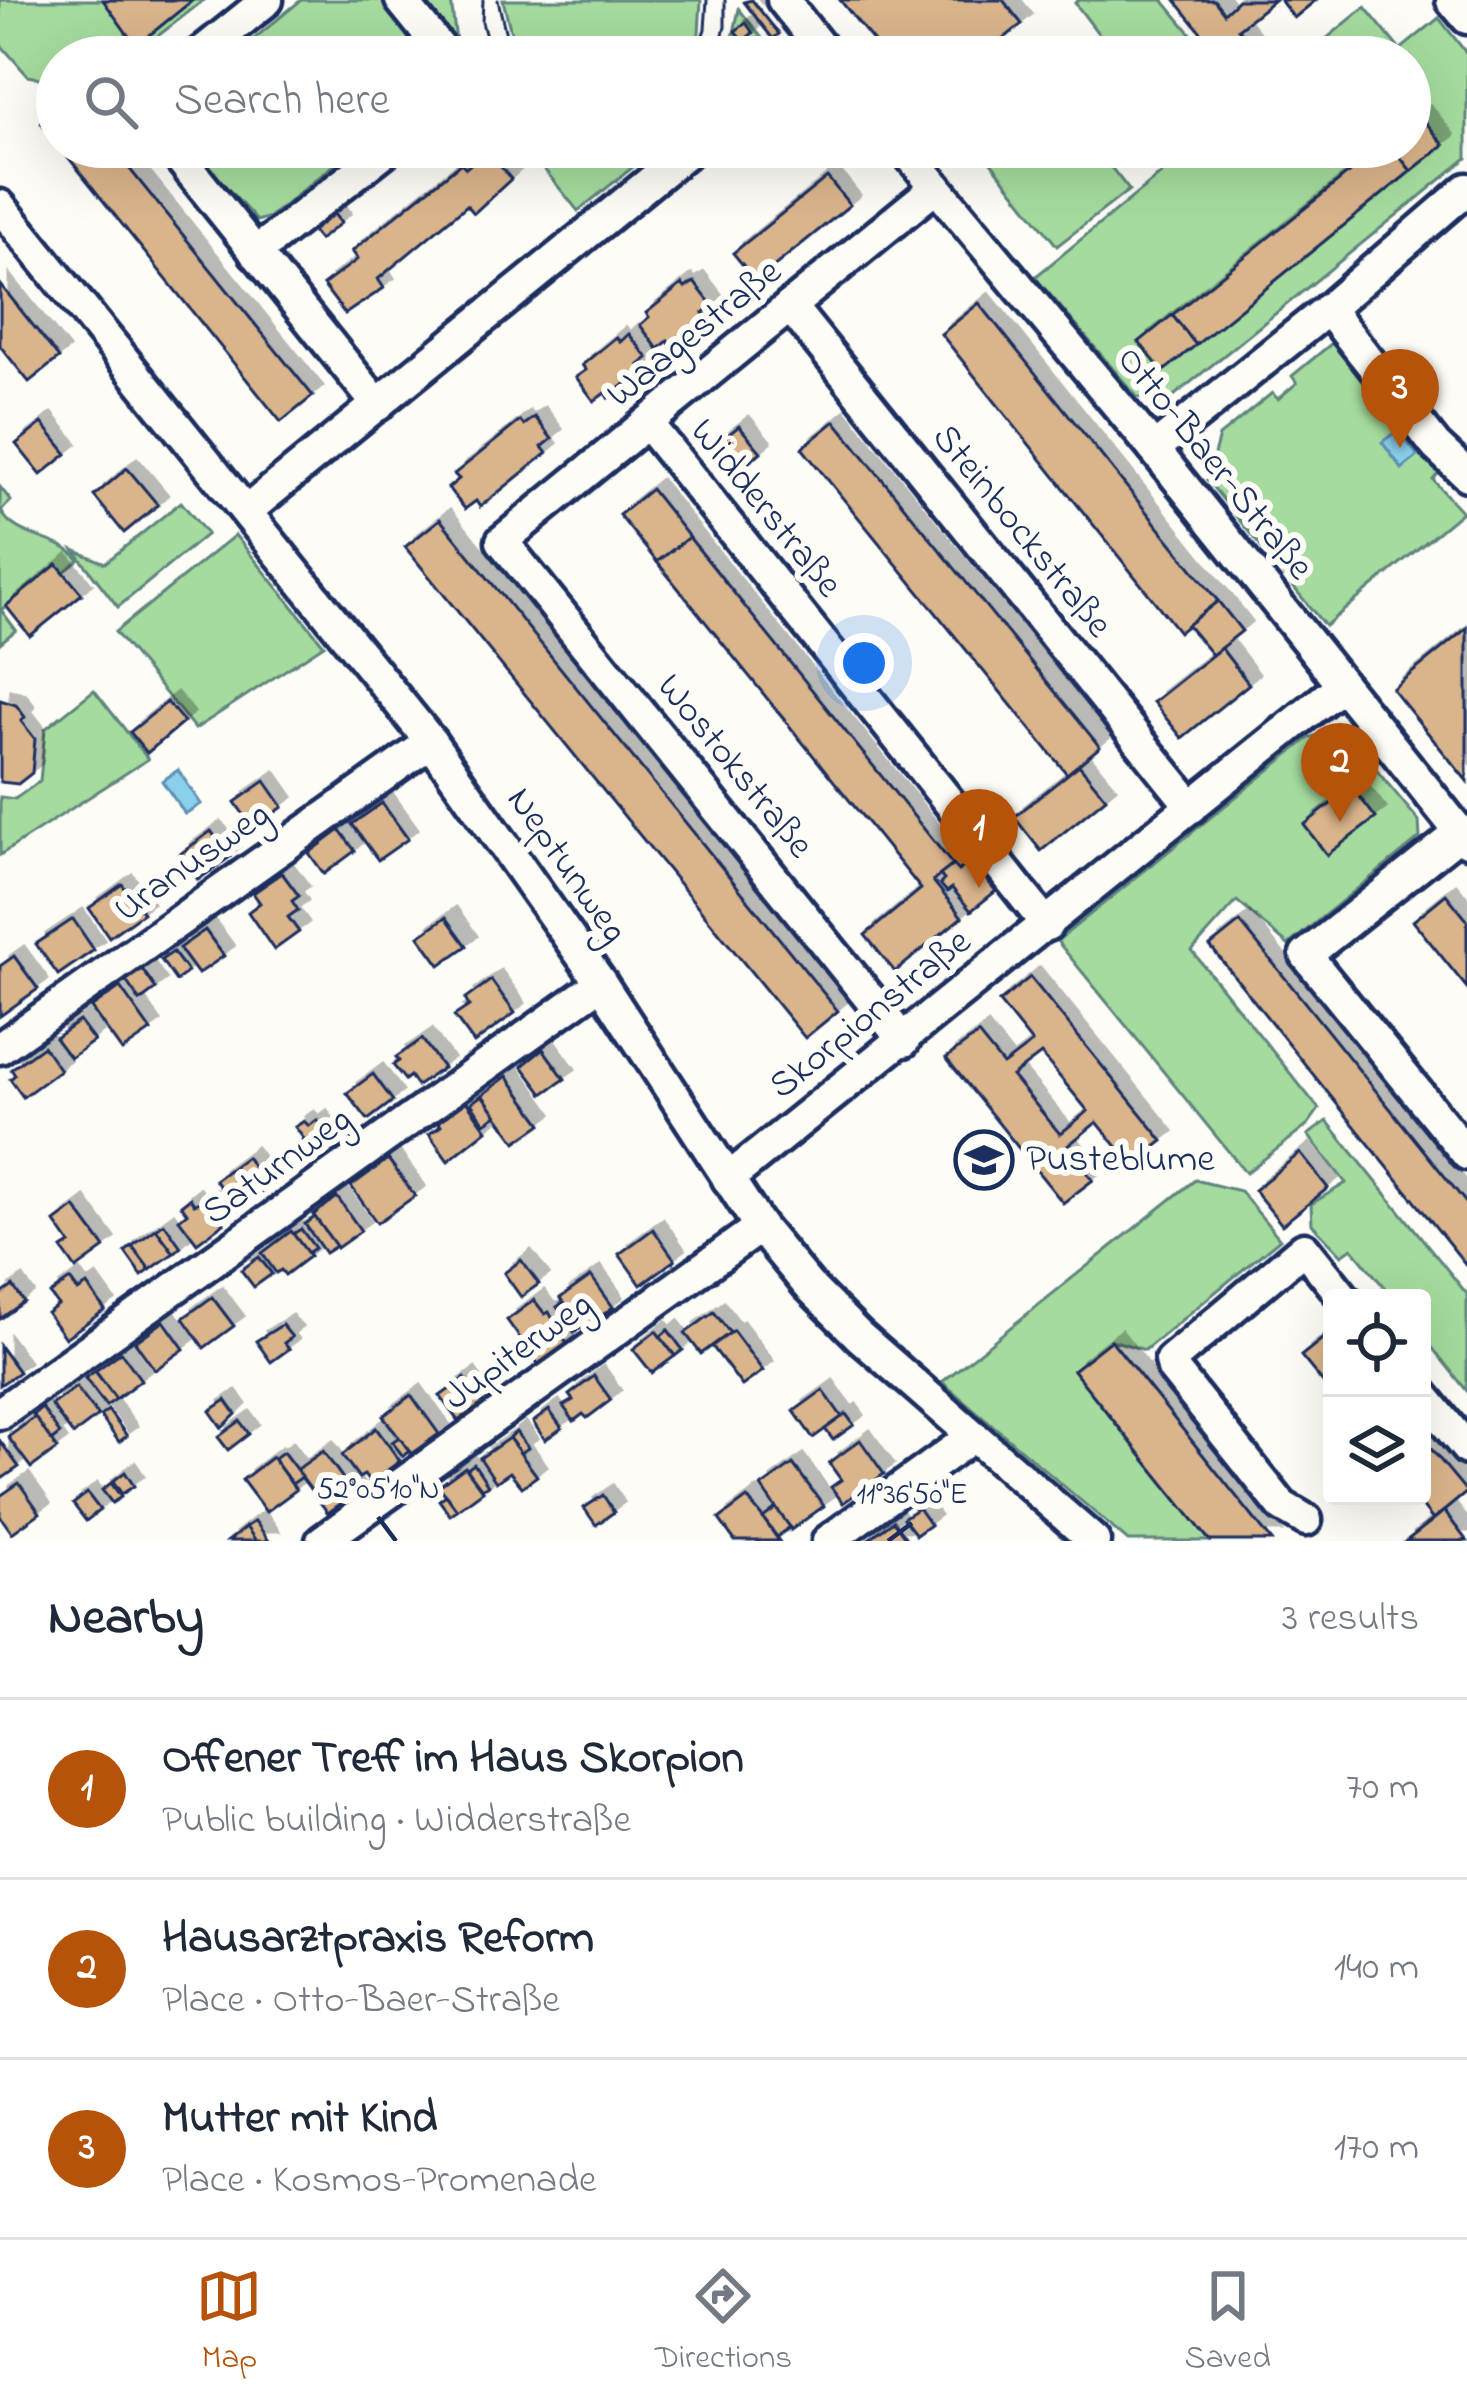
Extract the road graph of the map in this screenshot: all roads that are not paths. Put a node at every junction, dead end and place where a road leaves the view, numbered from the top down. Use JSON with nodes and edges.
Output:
{"nodes":[{"id":1,"x":267,"y":0,"type":"edge"},
{"id":2,"x":401,"y":0,"type":"edge"},
{"id":3,"x":783,"y":0,"type":"edge"},
{"id":4,"x":1452,"y":0,"type":"edge"},
{"id":5,"x":1467,"y":18,"type":"edge"},
{"id":6,"x":222,"y":36,"type":"edge"},
{"id":7,"x":430,"y":36,"type":"edge"},
{"id":8,"x":805,"y":36,"type":"edge"},
{"id":9,"x":188,"y":168,"type":"edge"},
{"id":10,"x":363,"y":168,"type":"edge"},
{"id":11,"x":667,"y":168,"type":"edge"},
{"id":12,"x":920,"y":168,"type":"edge"},
{"id":13,"x":936,"y":187,"type":"junction"},
{"id":14,"x":1467,"y":189,"type":"edge"},
{"id":15,"x":0,"y":206,"type":"edge"},
{"id":16,"x":255,"y":253,"type":"junction"},
{"id":17,"x":790,"y":306,"type":"junction"},
{"id":18,"x":1328,"y":309,"type":"junction"},
{"id":19,"x":378,"y":405,"type":"junction"},
{"id":20,"x":647,"y":423,"type":"junction"},
{"id":21,"x":1154,"y":449,"type":"junction"},
{"id":22,"x":1467,"y":475,"type":"edge"},
{"id":23,"x":248,"y":510,"type":"junction"},
{"id":24,"x":502,"y":541,"type":"joint"},
{"id":25,"x":1342,"y":685,"type":"junction"},
{"id":26,"x":430,"y":742,"type":"junction"},
{"id":27,"x":1192,"y":807,"type":"junction"},
{"id":28,"x":1464,"y":837,"type":"edge"},
{"id":29,"x":1047,"y":925,"type":"junction"},
{"id":30,"x":601,"y":983,"type":"junction"},
{"id":31,"x":904,"y":1040,"type":"junction"},
{"id":32,"x":0,"y":1048,"type":"edge"},
{"id":33,"x":1467,"y":1154,"type":"edge"},
{"id":34,"x":728,"y":1179,"type":"junction"},
{"id":35,"x":760,"y":1227,"type":"junction"},
{"id":36,"x":1337,"y":1289,"type":"edge"},
{"id":37,"x":1424,"y":1397,"type":"edge"},
{"id":38,"x":0,"y":1413,"type":"edge"},
{"id":39,"x":972,"y":1437,"type":"junction"},
{"id":40,"x":1467,"y":1449,"type":"edge"},
{"id":41,"x":1306,"y":1520,"type":"dead end"},
{"id":42,"x":322,"y":1541,"type":"edge"},
{"id":43,"x":828,"y":1541,"type":"edge"},
{"id":44,"x":1094,"y":1541,"type":"edge"}],
"edges":[{"from":1,"to":6,"type":"street"},
{"from":2,"to":7,"type":"street"},
{"from":3,"to":8,"type":"street"},
{"from":4,"to":5,"type":"street"},
{"from":9,"to":16,"type":"street"},
{"from":10,"to":16,"type":"street"},
{"from":11,"to":19,"type":"street"},
{"from":12,"to":13,"type":"street","name":"Otto-Baer-Straße"},
{"from":13,"to":17,"type":"street","name":"Waagestraße"},
{"from":13,"to":21,"type":"street","name":"Otto-Baer-Straße"},
{"from":14,"to":18,"type":"street"},
{"from":15,"to":23,"type":"street","name":"Neptunweg"},
{"from":16,"to":19,"type":"street"},
{"from":17,"to":20,"type":"street","name":"Waagestraße"},
{"from":17,"to":27,"type":"street","name":"Steinbockstraße"},
{"from":18,"to":21,"type":"street"},
{"from":18,"to":22,"type":"street"},
{"from":19,"to":23,"type":"street"},
{"from":20,"to":24,"type":"street","name":"Waagestraße"},
{"from":20,"to":29,"type":"street","name":"Widderstraße"},
{"from":21,"to":25,"type":"street","name":"Otto-Baer-Straße"},
{"from":23,"to":26,"type":"street","name":"Neptunweg"},
{"from":24,"to":31,"type":"street","name":"Wostokstraße"},
{"from":25,"to":27,"type":"street","name":"Skorpionstraße"},
{"from":25,"to":28,"type":"street","name":"Otto-Baer-Straße"},
{"from":26,"to":30,"type":"street","name":"Neptunweg"},
{"from":26,"to":32,"type":"street","name":"Uranusweg"},
{"from":27,"to":29,"type":"street","name":"Skorpionstraße"},
{"from":28,"to":33,"type":"street","name":"Otto-Baer-Straße"},
{"from":29,"to":31,"type":"street","name":"Skorpionstraße"},
{"from":30,"to":34,"type":"street","name":"Neptunweg"},
{"from":30,"to":38,"type":"street","name":"Saturnweg"},
{"from":31,"to":34,"type":"street","name":"Skorpionstraße"},
{"from":34,"to":35,"type":"street","name":"Neptunweg"},
{"from":35,"to":39,"type":"street","name":"Neptunweg"},
{"from":35,"to":42,"type":"street","name":"Jupiterweg"},
{"from":36,"to":41,"type":"street"},
{"from":37,"to":40,"type":"street"},
{"from":39,"to":43,"type":"street"},
{"from":39,"to":44,"type":"street","name":"Neptunweg"}]}
